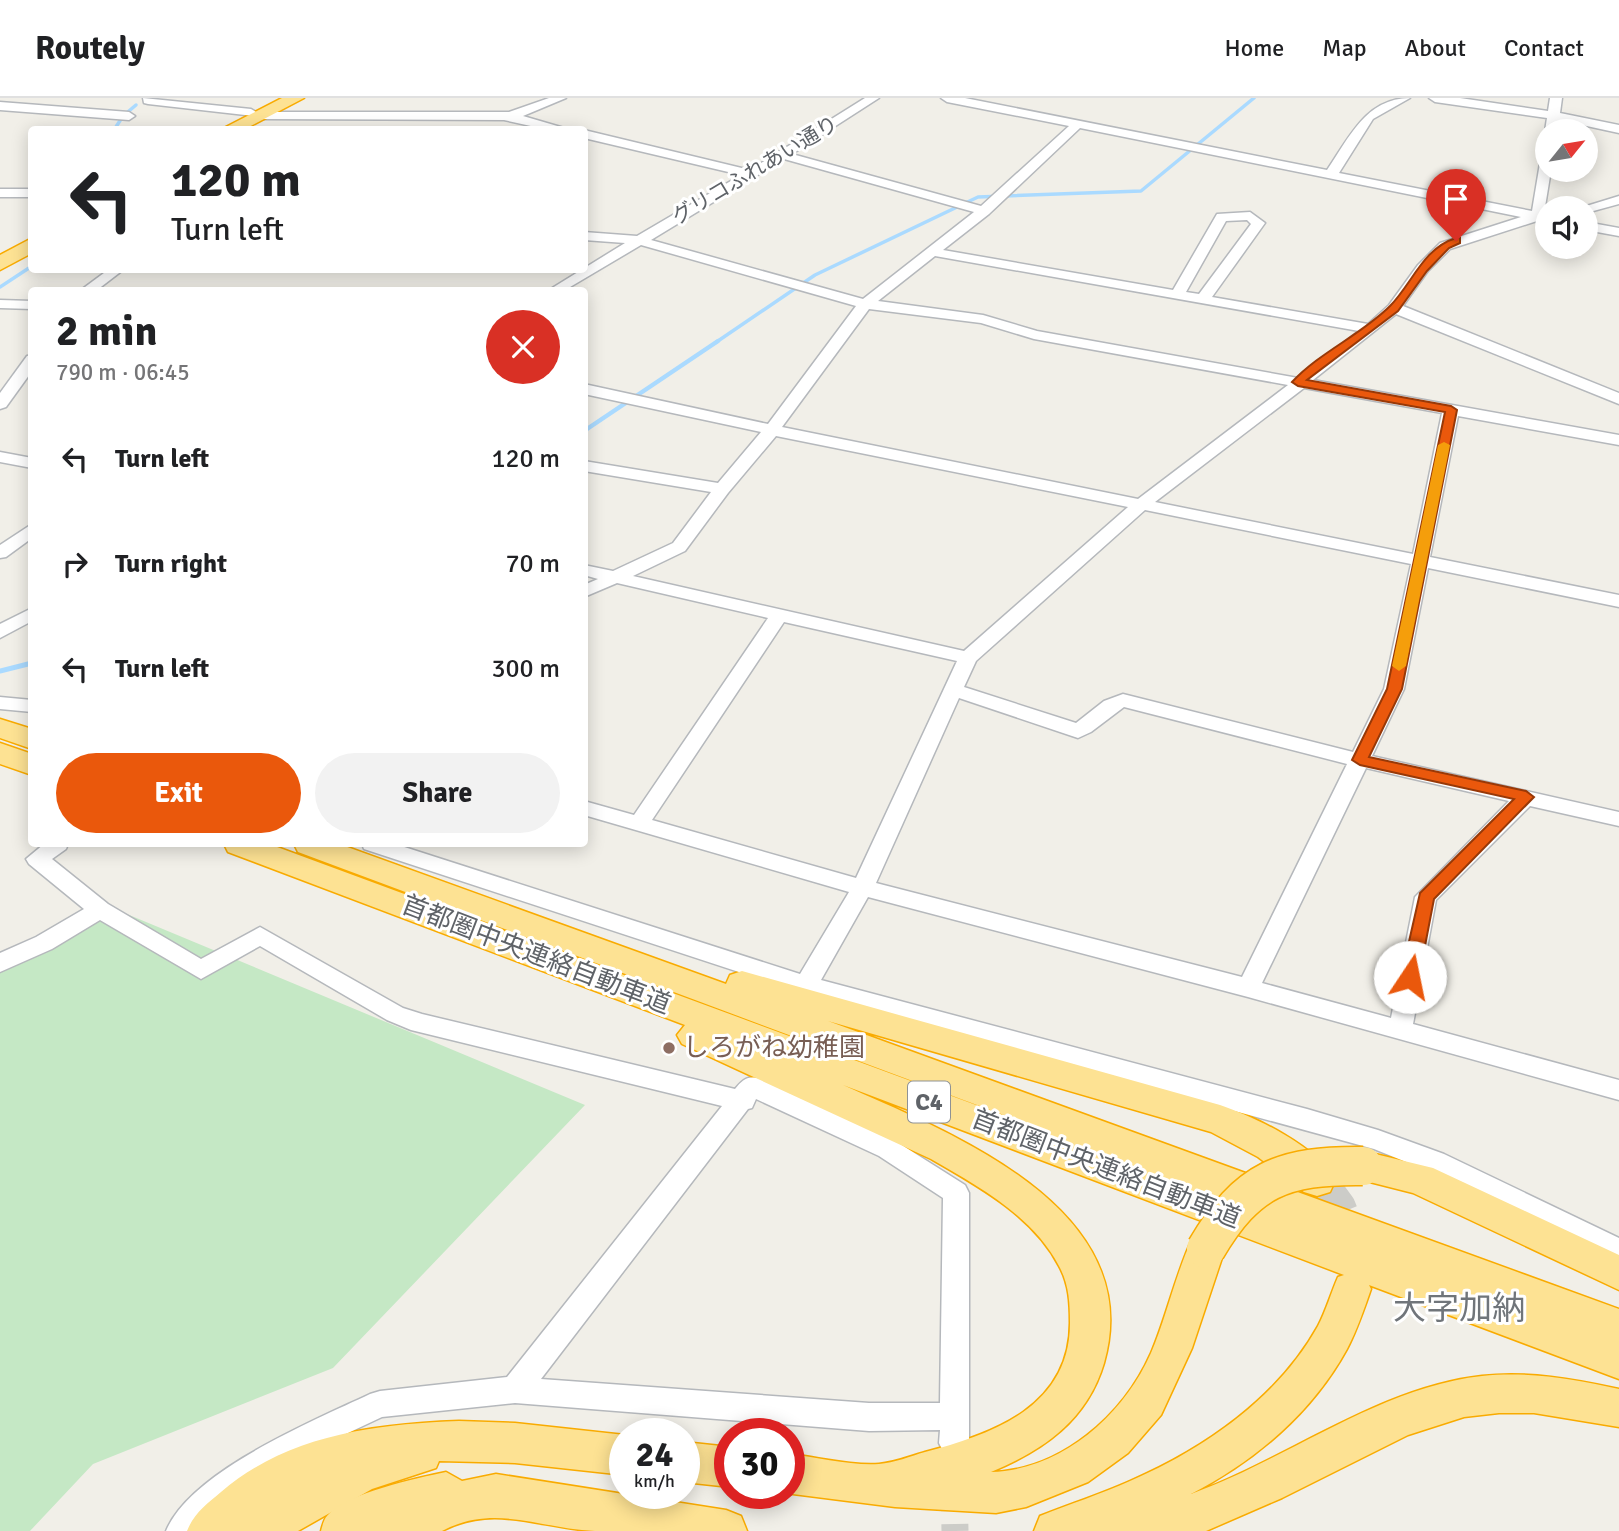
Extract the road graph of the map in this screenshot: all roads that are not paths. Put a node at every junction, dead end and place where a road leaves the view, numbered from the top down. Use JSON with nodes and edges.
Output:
{"nodes":[{"id":1,"x":283,"y":98,"type":"edge"},
{"id":2,"x":296,"y":98,"type":"edge"},
{"id":3,"x":560,"y":98,"type":"edge"},
{"id":4,"x":873,"y":98,"type":"edge"},
{"id":5,"x":947,"y":98,"type":"edge"},
{"id":6,"x":1404,"y":98,"type":"edge"},
{"id":7,"x":1435,"y":98,"type":"edge"},
{"id":8,"x":1556,"y":98,"type":"edge"},
{"id":9,"x":149,"y":99,"type":"edge"},
{"id":10,"x":0,"y":106,"type":"edge"},
{"id":11,"x":251,"y":108,"type":"edge"},
{"id":12,"x":1554,"y":114,"type":"junction"},
{"id":13,"x":96,"y":115,"type":"junction"},
{"id":14,"x":129,"y":116,"type":"junction"},
{"id":15,"x":510,"y":116,"type":"junction"},
{"id":16,"x":1553,"y":119,"type":"edge"},
{"id":17,"x":1077,"y":125,"type":"junction"},
{"id":18,"x":86,"y":126,"type":"edge"},
{"id":19,"x":123,"y":126,"type":"edge"},
{"id":20,"x":223,"y":126,"type":"edge"},
{"id":21,"x":233,"y":126,"type":"edge"},
{"id":22,"x":486,"y":126,"type":"edge"},
{"id":23,"x":549,"y":126,"type":"edge"},
{"id":24,"x":1619,"y":129,"type":"edge"},
{"id":25,"x":588,"y":135,"type":"edge"},
{"id":26,"x":782,"y":155,"type":"junction"},
{"id":27,"x":751,"y":174,"type":"junction"},
{"id":28,"x":1330,"y":176,"type":"junction"},
{"id":29,"x":0,"y":193,"type":"edge"},
{"id":30,"x":28,"y":193,"type":"edge"},
{"id":31,"x":1619,"y":200,"type":"edge"},
{"id":32,"x":1598,"y":206,"type":"edge"},
{"id":33,"x":984,"y":211,"type":"junction"},
{"id":34,"x":1535,"y":216,"type":"edge"},
{"id":35,"x":1535,"y":219,"type":"edge"},
{"id":36,"x":1598,"y":228,"type":"edge"},
{"id":37,"x":1619,"y":232,"type":"edge"},
{"id":38,"x":588,"y":236,"type":"edge"},
{"id":39,"x":28,"y":238,"type":"edge"},
{"id":40,"x":637,"y":240,"type":"junction"},
{"id":41,"x":28,"y":246,"type":"edge"},
{"id":42,"x":933,"y":252,"type":"junction"},
{"id":43,"x":0,"y":256,"type":"edge"},
{"id":44,"x":0,"y":264,"type":"edge"},
{"id":45,"x":588,"y":270,"type":"edge"},
{"id":46,"x":112,"y":273,"type":"edge"},
{"id":47,"x":583,"y":273,"type":"edge"},
{"id":48,"x":92,"y":287,"type":"edge"},
{"id":49,"x":560,"y":287,"type":"edge"},
{"id":50,"x":1177,"y":295,"type":"junction"},
{"id":51,"x":1203,"y":299,"type":"junction"},
{"id":52,"x":0,"y":304,"type":"edge"},
{"id":53,"x":864,"y":304,"type":"junction"},
{"id":54,"x":28,"y":305,"type":"edge"},
{"id":55,"x":1394,"y":308,"type":"junction"},
{"id":56,"x":1371,"y":329,"type":"junction"},
{"id":57,"x":28,"y":365,"type":"edge"},
{"id":58,"x":1298,"y":382,"type":"junction"},
{"id":59,"x":588,"y":390,"type":"edge"},
{"id":60,"x":1617,"y":396,"type":"edge"},
{"id":61,"x":0,"y":404,"type":"edge"},
{"id":62,"x":1451,"y":410,"type":"junction"},
{"id":63,"x":772,"y":430,"type":"junction"},
{"id":64,"x":1619,"y":440,"type":"edge"},
{"id":65,"x":0,"y":457,"type":"edge"},
{"id":66,"x":28,"y":462,"type":"edge"},
{"id":67,"x":588,"y":467,"type":"edge"},
{"id":68,"x":722,"y":489,"type":"junction"},
{"id":69,"x":1142,"y":505,"type":"junction"},
{"id":70,"x":28,"y":531,"type":"edge"},
{"id":71,"x":0,"y":553,"type":"edge"},
{"id":72,"x":1420,"y":561,"type":"junction"},
{"id":73,"x":588,"y":571,"type":"edge"},
{"id":74,"x":617,"y":577,"type":"junction"},
{"id":75,"x":588,"y":590,"type":"edge"},
{"id":76,"x":1619,"y":601,"type":"edge"},
{"id":77,"x":780,"y":614,"type":"junction"},
{"id":78,"x":28,"y":615,"type":"edge"},
{"id":79,"x":0,"y":632,"type":"edge"},
{"id":80,"x":968,"y":658,"type":"junction"},
{"id":81,"x":954,"y":690,"type":"junction"},
{"id":82,"x":0,"y":703,"type":"edge"},
{"id":83,"x":28,"y":706,"type":"edge"},
{"id":84,"x":0,"y":728,"type":"edge"},
{"id":85,"x":28,"y":738,"type":"edge"},
{"id":86,"x":0,"y":753,"type":"edge"},
{"id":87,"x":1360,"y":760,"type":"junction"},
{"id":88,"x":28,"y":764,"type":"edge"},
{"id":89,"x":1526,"y":797,"type":"junction"},
{"id":90,"x":588,"y":809,"type":"edge"},
{"id":91,"x":1619,"y":818,"type":"edge"},
{"id":92,"x":639,"y":824,"type":"junction"},
{"id":93,"x":54,"y":847,"type":"edge"},
{"id":94,"x":247,"y":847,"type":"edge"},
{"id":95,"x":317,"y":847,"type":"edge"},
{"id":96,"x":381,"y":847,"type":"edge"},
{"id":97,"x":863,"y":887,"type":"junction"},
{"id":98,"x":450,"y":896,"type":"junction"},
{"id":99,"x":385,"y":899,"type":"junction"},
{"id":100,"x":100,"y":910,"type":"junction"},
{"id":101,"x":0,"y":963,"type":"edge"},
{"id":102,"x":806,"y":985,"type":"junction"},
{"id":103,"x":1248,"y":988,"type":"junction"},
{"id":104,"x":1400,"y":1030,"type":"junction"},
{"id":105,"x":1619,"y":1090,"type":"edge"},
{"id":106,"x":748,"y":1093,"type":"junction"},
{"id":107,"x":1318,"y":1182,"type":"tunnel mouth"},
{"id":108,"x":1619,"y":1251,"type":"edge"},
{"id":109,"x":1619,"y":1273,"type":"edge"},
{"id":110,"x":1353,"y":1289,"type":"dead end"},
{"id":111,"x":1619,"y":1327,"type":"edge"},
{"id":112,"x":1619,"y":1361,"type":"edge"},
{"id":113,"x":515,"y":1390,"type":"junction"},
{"id":114,"x":1619,"y":1408,"type":"edge"},
{"id":115,"x":482,"y":1442,"type":"junction"},
{"id":116,"x":609,"y":1454,"type":"edge"},
{"id":117,"x":805,"y":1476,"type":"edge"},
{"id":118,"x":882,"y":1484,"type":"junction"},
{"id":119,"x":496,"y":1495,"type":"junction"},
{"id":120,"x":181,"y":1531,"type":"edge"},
{"id":121,"x":208,"y":1531,"type":"edge"},
{"id":122,"x":262,"y":1531,"type":"edge"},
{"id":123,"x":342,"y":1531,"type":"edge"},
{"id":124,"x":398,"y":1531,"type":"edge"},
{"id":125,"x":726,"y":1531,"type":"edge"},
{"id":126,"x":1055,"y":1531,"type":"edge"},
{"id":127,"x":1133,"y":1531,"type":"edge"}],
"edges":[{"from":1,"to":11,"type":"highway"},
{"from":2,"to":11,"type":"highway"},
{"from":3,"to":15,"type":"street"},
{"from":4,"to":26,"type":"street","name":"グリコふれあい通り"},
{"from":5,"to":17,"type":"street"},
{"from":6,"to":28,"type":"street"},
{"from":7,"to":12,"type":"street"},
{"from":8,"to":12,"type":"street"},
{"from":9,"to":11,"type":"street"},
{"from":9,"to":14,"type":"street"},
{"from":10,"to":13,"type":"street"},
{"from":11,"to":15,"type":"street"},
{"from":11,"to":20,"type":"highway"},
{"from":11,"to":21,"type":"highway"},
{"from":12,"to":16,"type":"street"},
{"from":12,"to":24,"type":"street"},
{"from":13,"to":14,"type":"street"},
{"from":13,"to":18,"type":"street"},
{"from":14,"to":19,"type":"street"},
{"from":15,"to":22,"type":"street"},
{"from":15,"to":23,"type":"street"},
{"from":17,"to":28,"type":"street"},
{"from":17,"to":33,"type":"street"},
{"from":25,"to":27,"type":"street"},
{"from":26,"to":27,"type":"street","name":"グリコふれあい通り"},
{"from":26,"to":33,"type":"street"},
{"from":27,"to":40,"type":"street","name":"グリコふれあい通り"},
{"from":28,"to":34,"type":"street"},
{"from":29,"to":30,"type":"street"},
{"from":31,"to":32,"type":"street"},
{"from":33,"to":42,"type":"street"},
{"from":35,"to":55,"type":"street"},
{"from":36,"to":37,"type":"street"},
{"from":38,"to":40,"type":"street"},
{"from":39,"to":43,"type":"highway"},
{"from":40,"to":45,"type":"street","name":"グリコふれあい通り"},
{"from":40,"to":53,"type":"street"},
{"from":41,"to":44,"type":"highway"},
{"from":42,"to":50,"type":"street"},
{"from":42,"to":53,"type":"street"},
{"from":46,"to":48,"type":"street"},
{"from":47,"to":49,"type":"street","name":"グリコふれあい通り"},
{"from":50,"to":51,"type":"street"},
{"from":50,"to":51,"type":"street"},
{"from":51,"to":56,"type":"street"},
{"from":52,"to":54,"type":"street"},
{"from":53,"to":58,"type":"street"},
{"from":53,"to":63,"type":"street"},
{"from":55,"to":56,"type":"street"},
{"from":55,"to":60,"type":"street"},
{"from":56,"to":58,"type":"street"},
{"from":57,"to":61,"type":"street"},
{"from":58,"to":62,"type":"street"},
{"from":58,"to":69,"type":"street"},
{"from":59,"to":63,"type":"street"},
{"from":62,"to":64,"type":"street"},
{"from":62,"to":72,"type":"street"},
{"from":63,"to":68,"type":"street"},
{"from":63,"to":69,"type":"street"},
{"from":65,"to":66,"type":"street"},
{"from":67,"to":68,"type":"street"},
{"from":68,"to":74,"type":"street"},
{"from":69,"to":72,"type":"street"},
{"from":69,"to":80,"type":"street"},
{"from":70,"to":71,"type":"street"},
{"from":72,"to":76,"type":"street"},
{"from":72,"to":87,"type":"street"},
{"from":73,"to":74,"type":"street"},
{"from":74,"to":75,"type":"street"},
{"from":74,"to":77,"type":"street"},
{"from":77,"to":80,"type":"street"},
{"from":77,"to":92,"type":"street"},
{"from":78,"to":79,"type":"street"},
{"from":80,"to":81,"type":"street"},
{"from":81,"to":87,"type":"street"},
{"from":81,"to":97,"type":"street"},
{"from":82,"to":83,"type":"street"},
{"from":84,"to":85,"type":"highway"},
{"from":86,"to":88,"type":"highway"},
{"from":87,"to":89,"type":"street"},
{"from":87,"to":103,"type":"street"},
{"from":89,"to":91,"type":"street"},
{"from":89,"to":104,"type":"street"},
{"from":90,"to":92,"type":"street"},
{"from":92,"to":97,"type":"street"},
{"from":93,"to":100,"type":"street"},
{"from":94,"to":99,"type":"highway","name":"首都圏中央連絡自動車道","number":"C4"},
{"from":95,"to":98,"type":"highway","name":"首都圏中央連絡自動車道","number":"C4"},
{"from":96,"to":102,"type":"street"},
{"from":97,"to":102,"type":"street"},
{"from":97,"to":103,"type":"street"},
{"from":98,"to":107,"type":"highway"},
{"from":98,"to":111,"type":"highway","name":"首都圏中央連絡自動車道","number":"C4"},
{"from":99,"to":112,"type":"highway","name":"首都圏中央連絡自動車道","number":"C4"},
{"from":99,"to":118,"type":"highway"},
{"from":100,"to":101,"type":"street"},
{"from":100,"to":106,"type":"street"},
{"from":102,"to":108,"type":"street"},
{"from":103,"to":104,"type":"street"},
{"from":104,"to":105,"type":"street"},
{"from":106,"to":113,"type":"street"},
{"from":106,"to":113,"type":"street"},
{"from":109,"to":118,"type":"highway","bridge":true},
{"from":110,"to":126,"type":"highway"},
{"from":113,"to":120,"type":"street"},
{"from":114,"to":127,"type":"highway"},
{"from":115,"to":116,"type":"highway"},
{"from":115,"to":121,"type":"highway"},
{"from":115,"to":122,"type":"highway"},
{"from":117,"to":118,"type":"highway"},
{"from":119,"to":123,"type":"highway"},
{"from":119,"to":124,"type":"highway"},
{"from":119,"to":125,"type":"highway"}]}
